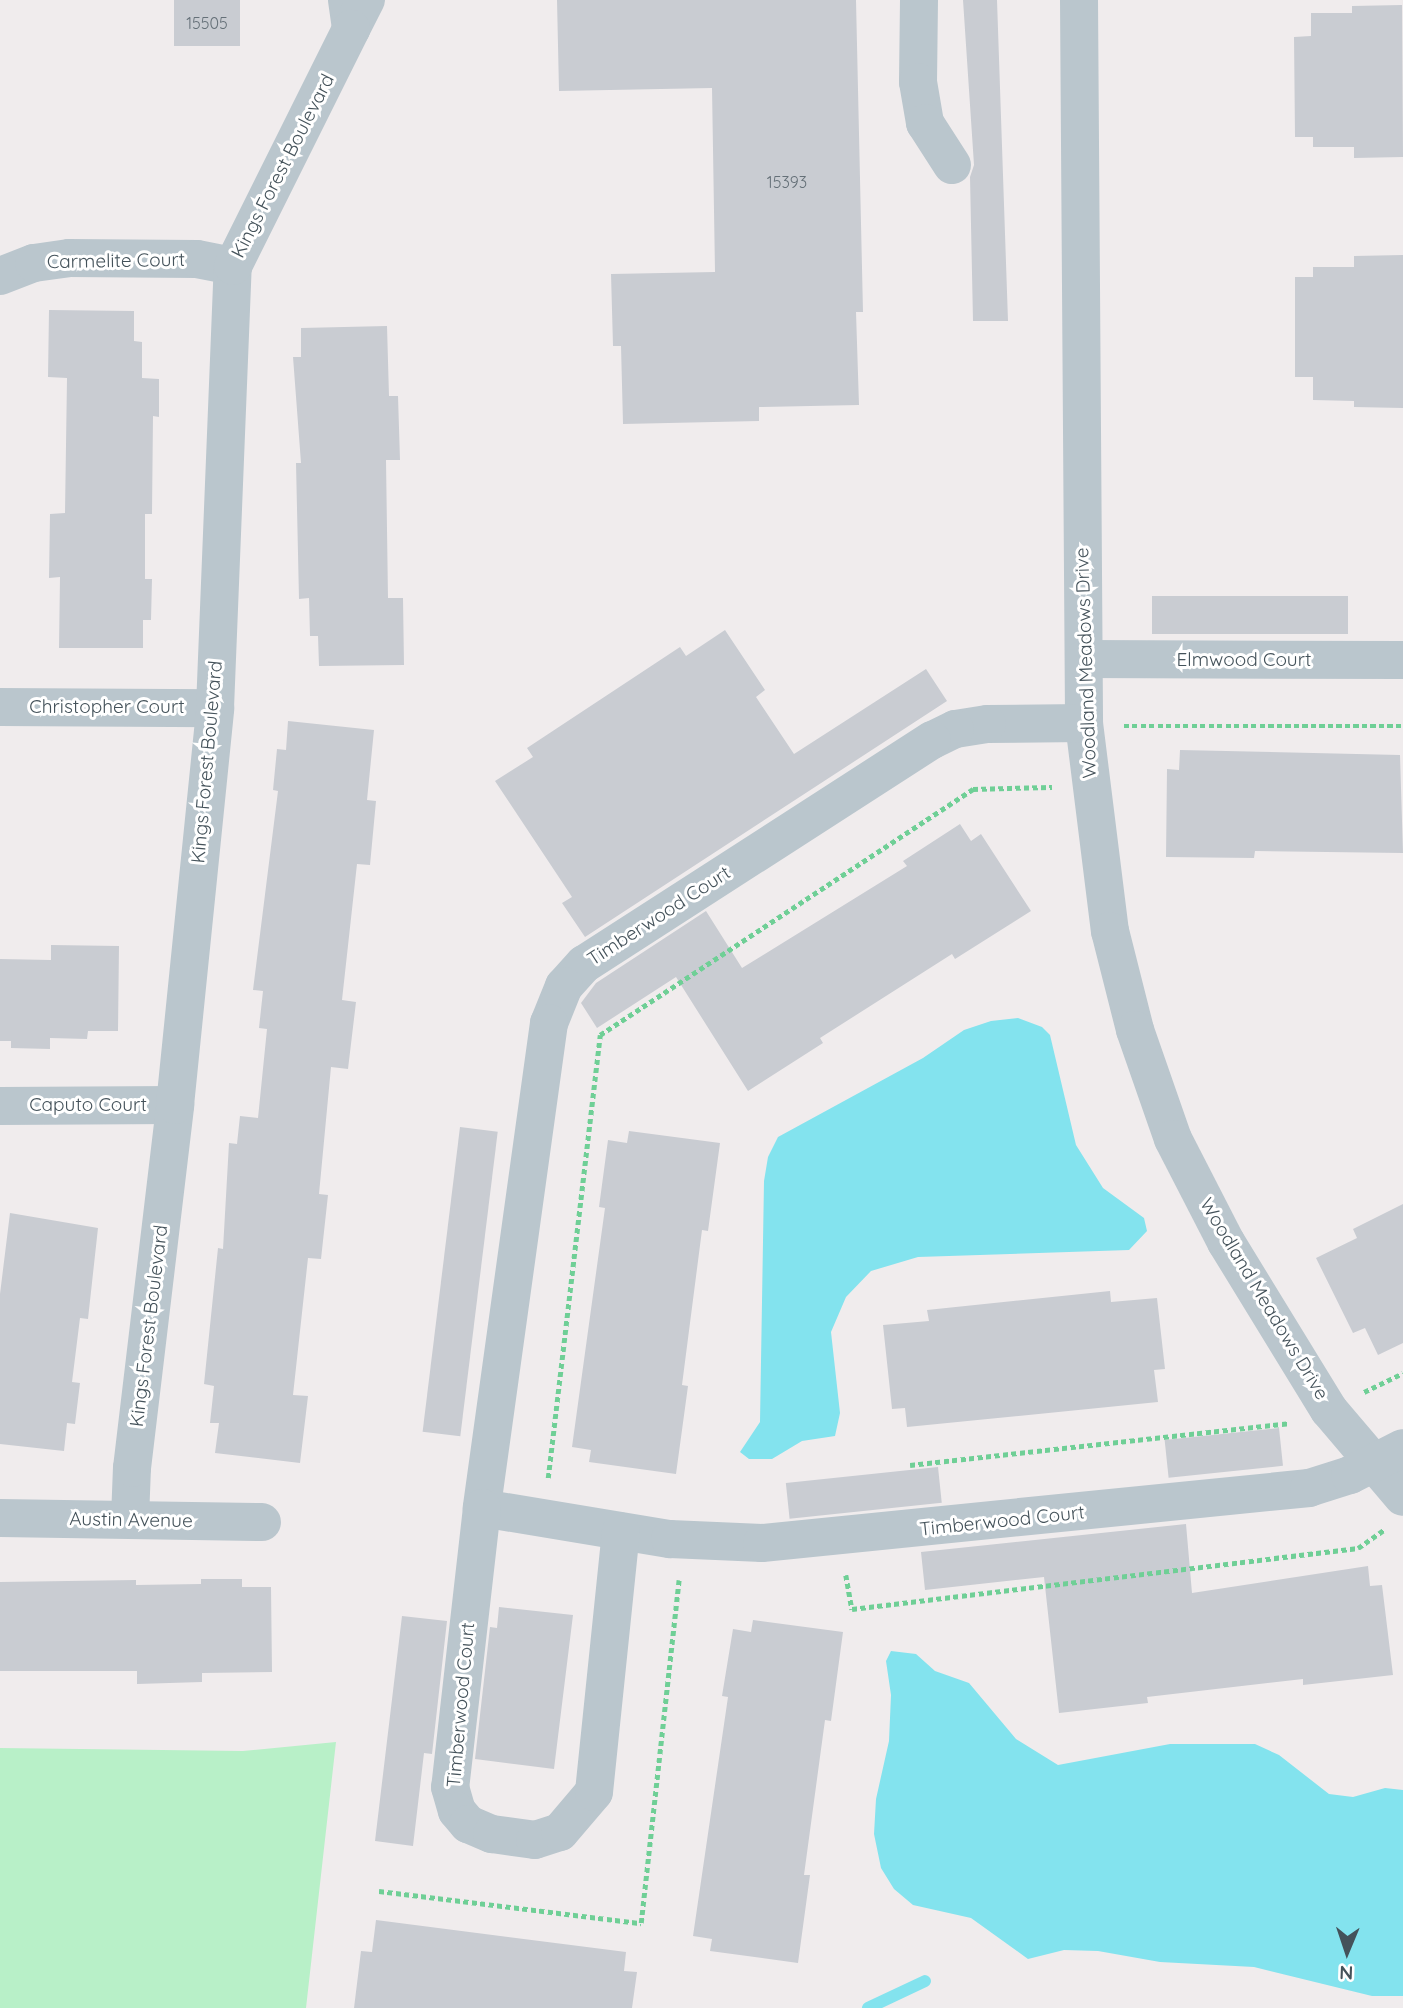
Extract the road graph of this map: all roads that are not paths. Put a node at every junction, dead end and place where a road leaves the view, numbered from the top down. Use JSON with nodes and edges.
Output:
{"nodes":[{"id":1,"x":919,"y":0,"type":"edge"},
{"id":2,"x":1079,"y":0,"type":"edge"},
{"id":3,"x":354,"y":10,"type":"edge"},
{"id":4,"x":952,"y":165,"type":"dead end"},
{"id":5,"x":233,"y":266,"type":"junction"},
{"id":6,"x":0,"y":276,"type":"edge"},
{"id":7,"x":1084,"y":659,"type":"junction"},
{"id":8,"x":1403,"y":660,"type":"edge"},
{"id":9,"x":0,"y":707,"type":"edge"},
{"id":10,"x":215,"y":708,"type":"junction"},
{"id":11,"x":1099,"y":725,"type":"junction"},
{"id":12,"x":175,"y":1105,"type":"junction"},
{"id":13,"x":0,"y":1106,"type":"edge"},
{"id":14,"x":1390,"y":1455,"type":"edge"},
{"id":15,"x":482,"y":1508,"type":"junction"},
{"id":16,"x":1397,"y":1511,"type":"edge"},
{"id":17,"x":0,"y":1518,"type":"edge"},
{"id":18,"x":130,"y":1519,"type":"junction"},
{"id":19,"x":262,"y":1522,"type":"dead end"},
{"id":20,"x":621,"y":1531,"type":"junction"}],
"edges":[{"from":1,"to":4,"type":"street"},
{"from":2,"to":7,"type":"street","name":"Woodland Meadows Drive"},
{"from":3,"to":5,"type":"street","name":"Kings Forest Boulevard"},
{"from":5,"to":6,"type":"street","name":"Carmelite Court"},
{"from":5,"to":10,"type":"street","name":"Kings Forest Boulevard"},
{"from":7,"to":8,"type":"street","name":"Elmwood Court"},
{"from":7,"to":11,"type":"street","name":"Woodland Meadows Drive"},
{"from":9,"to":10,"type":"street","name":"Christopher Court"},
{"from":10,"to":12,"type":"street","name":"Kings Forest Boulevard"},
{"from":11,"to":14,"type":"street","name":"Woodland Meadows Drive"},
{"from":11,"to":15,"type":"street","name":"Timberwood Court"},
{"from":12,"to":13,"type":"street","name":"Caputo Court"},
{"from":12,"to":18,"type":"street","name":"Kings Forest Boulevard"},
{"from":14,"to":16,"type":"street","name":"Woodland Meadows Drive"},
{"from":14,"to":20,"type":"street","name":"Timberwood Court"},
{"from":15,"to":20,"type":"street","name":"Timberwood Court"},
{"from":15,"to":20,"type":"street","name":"Timberwood Court"},
{"from":17,"to":18,"type":"street","name":"Austin Avenue"},
{"from":18,"to":19,"type":"street","name":"Austin Avenue"}]}
